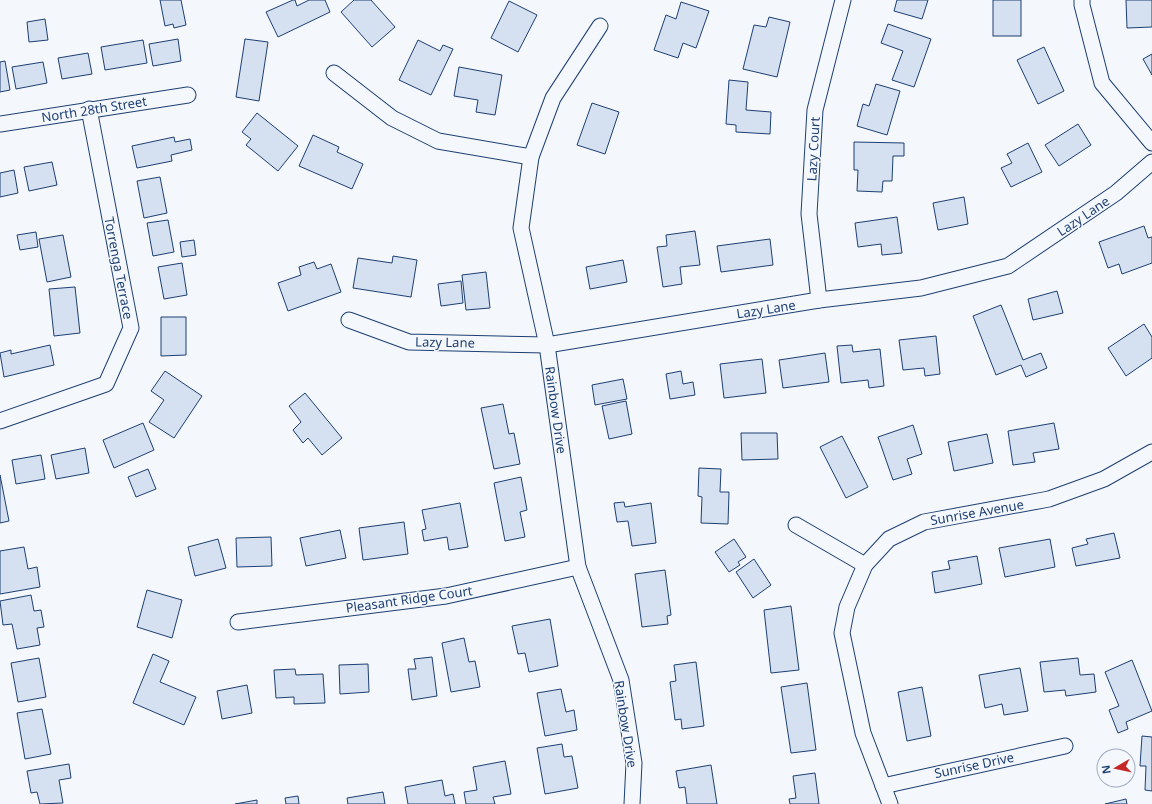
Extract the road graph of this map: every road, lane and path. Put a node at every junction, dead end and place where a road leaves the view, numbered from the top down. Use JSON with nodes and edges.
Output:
{"nodes":[{"id":1,"x":843,"y":0,"type":"edge"},
{"id":2,"x":1082,"y":0,"type":"edge"},
{"id":3,"x":600,"y":26,"type":"dead end"},
{"id":4,"x":334,"y":73,"type":"dead end"},
{"id":5,"x":188,"y":95,"type":"dead end"},
{"id":6,"x":89,"y":109,"type":"junction"},
{"id":7,"x":0,"y":124,"type":"edge"},
{"id":8,"x":1152,"y":143,"type":"edge"},
{"id":9,"x":531,"y":158,"type":"junction"},
{"id":10,"x":1152,"y":162,"type":"edge"},
{"id":11,"x":819,"y":300,"type":"junction"},
{"id":12,"x":349,"y":320,"type":"dead end"},
{"id":13,"x":547,"y":345,"type":"junction"},
{"id":14,"x":0,"y":421,"type":"edge"},
{"id":15,"x":1152,"y":452,"type":"edge"},
{"id":16,"x":796,"y":525,"type":"dead end"},
{"id":17,"x":866,"y":565,"type":"junction"},
{"id":18,"x":578,"y":567,"type":"junction"},
{"id":19,"x":238,"y":622,"type":"dead end"},
{"id":20,"x":1065,"y":746,"type":"dead end"},
{"id":21,"x":883,"y":786,"type":"junction"},
{"id":22,"x":632,"y":804,"type":"edge"},
{"id":23,"x":890,"y":804,"type":"edge"}],
"edges":[{"from":1,"to":11,"type":"street","name":"Lazy Court"},
{"from":2,"to":8,"type":"street"},
{"from":3,"to":9,"type":"street","name":"Rainbow Drive"},
{"from":4,"to":9,"type":"street"},
{"from":5,"to":6,"type":"street","name":"North 28th Street"},
{"from":6,"to":7,"type":"street","name":"North 28th Street"},
{"from":6,"to":14,"type":"street","name":"Torrenga Terrace"},
{"from":9,"to":13,"type":"street","name":"Rainbow Drive"},
{"from":10,"to":11,"type":"street","name":"Lazy Lane"},
{"from":11,"to":13,"type":"street","name":"Lazy Lane"},
{"from":12,"to":13,"type":"street","name":"Lazy Lane"},
{"from":13,"to":18,"type":"street","name":"Rainbow Drive"},
{"from":15,"to":17,"type":"street","name":"Sunrise Avenue"},
{"from":16,"to":17,"type":"street"},
{"from":17,"to":21,"type":"street","name":"Sunrise Avenue"},
{"from":18,"to":19,"type":"street","name":"Pleasant Ridge Court"},
{"from":18,"to":22,"type":"street","name":"Rainbow Drive"},
{"from":20,"to":21,"type":"street","name":"Sunrise Drive"},
{"from":21,"to":23,"type":"street","name":"Sunrise Avenue"}]}
